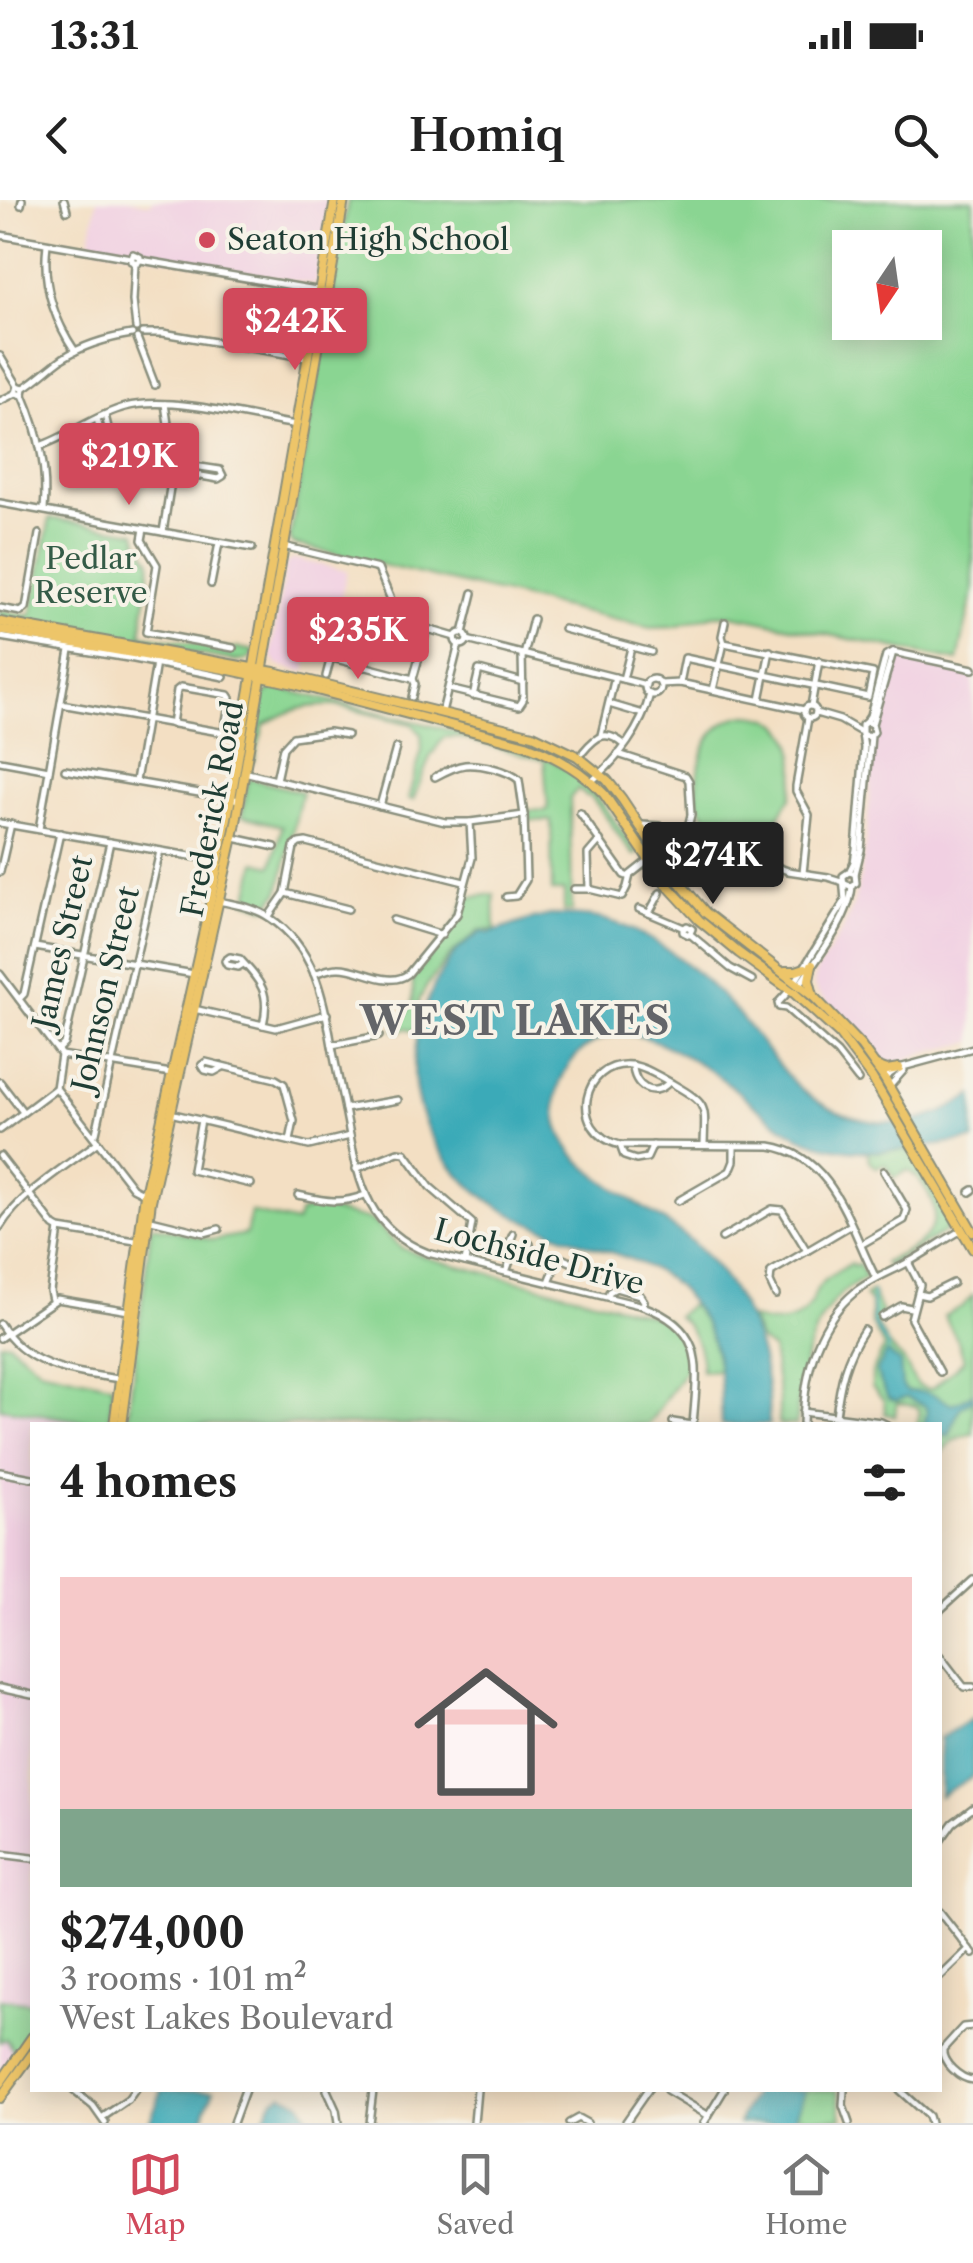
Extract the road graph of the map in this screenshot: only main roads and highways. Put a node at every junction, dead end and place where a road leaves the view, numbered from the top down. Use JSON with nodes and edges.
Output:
{"nodes":[{"id":1,"x":335,"y":200,"type":"edge"},
{"id":2,"x":344,"y":200,"type":"edge"},
{"id":3,"x":323,"y":292,"type":"junction"},
{"id":4,"x":280,"y":545,"type":"junction"},
{"id":5,"x":0,"y":622,"type":"edge"},
{"id":6,"x":0,"y":634,"type":"edge"},
{"id":7,"x":266,"y":648,"type":"junction"},
{"id":8,"x":256,"y":654,"type":"junction"},
{"id":9,"x":239,"y":669,"type":"junction"},
{"id":10,"x":274,"y":672,"type":"junction"},
{"id":11,"x":258,"y":673,"type":"junction"},
{"id":12,"x":290,"y":683,"type":"junction"},
{"id":13,"x":254,"y":693,"type":"junction"},
{"id":14,"x":241,"y":771,"type":"junction"},
{"id":15,"x":236,"y":799,"type":"junction"},
{"id":16,"x":215,"y":900,"type":"junction"},
{"id":17,"x":694,"y":925,"type":"junction"},
{"id":18,"x":780,"y":970,"type":"junction"},
{"id":19,"x":795,"y":987,"type":"junction"},
{"id":20,"x":814,"y":997,"type":"junction"},
{"id":21,"x":876,"y":1066,"type":"junction"},
{"id":22,"x":899,"y":1068,"type":"road end"},
{"id":23,"x":175,"y":1075,"type":"junction"},
{"id":24,"x":884,"y":1078,"type":"junction"},
{"id":25,"x":890,"y":1109,"type":"junction"},
{"id":26,"x":901,"y":1116,"type":"junction"},
{"id":27,"x":969,"y":1230,"type":"edge"},
{"id":28,"x":141,"y":1242,"type":"junction"},
{"id":29,"x":973,"y":1249,"type":"edge"},
{"id":30,"x":124,"y":1380,"type":"junction"},
{"id":31,"x":118,"y":1422,"type":"edge"},
{"id":32,"x":30,"y":2055,"type":"edge"},
{"id":33,"x":0,"y":2083,"type":"edge"},
{"id":34,"x":0,"y":2098,"type":"edge"}],
"edges":[{"from":1,"to":3,"type":"main road","name":"Frederick Road"},
{"from":2,"to":3,"type":"main road","name":"Frederick Road"},
{"from":3,"to":4,"type":"main road","name":"Frederick Road"},
{"from":4,"to":7,"type":"main road","name":"Frederick Road"},
{"from":4,"to":8,"type":"main road","name":"Frederick Road"},
{"from":5,"to":9,"type":"main road"},
{"from":6,"to":9,"type":"main road"},
{"from":7,"to":10,"type":"main road"},
{"from":7,"to":11,"type":"main road","name":"Frederick Road"},
{"from":8,"to":9,"type":"main road"},
{"from":8,"to":11,"type":"main road","name":"Frederick Road"},
{"from":9,"to":11,"type":"main road"},
{"from":9,"to":13,"type":"main road"},
{"from":10,"to":11,"type":"main road"},
{"from":10,"to":17,"type":"main road"},
{"from":11,"to":12,"type":"main road"},
{"from":11,"to":13,"type":"main road","name":"Frederick Road"},
{"from":12,"to":13,"type":"main road"},
{"from":12,"to":17,"type":"main road"},
{"from":13,"to":14,"type":"main road","name":"Frederick Road"},
{"from":13,"to":14,"type":"main road","name":"Frederick Road"},
{"from":14,"to":15,"type":"main road","name":"Frederick Road"},
{"from":15,"to":16,"type":"main road","name":"Frederick Road"},
{"from":15,"to":16,"type":"main road","name":"Frederick Road"},
{"from":16,"to":23,"type":"main road","name":"Frederick Road"},
{"from":16,"to":23,"type":"main road","name":"Frederick Road"},
{"from":17,"to":18,"type":"main road"},
{"from":17,"to":19,"type":"main road"},
{"from":18,"to":19,"type":"main road"},
{"from":18,"to":20,"type":"main road"},
{"from":19,"to":20,"type":"main road"},
{"from":19,"to":25,"type":"main road"},
{"from":20,"to":21,"type":"main road"},
{"from":21,"to":22,"type":"main road"},
{"from":21,"to":24,"type":"main road"},
{"from":23,"to":28,"type":"main road","name":"Frederick Road"},
{"from":23,"to":28,"type":"main road","name":"Frederick Road"},
{"from":24,"to":25,"type":"main road"},
{"from":24,"to":26,"type":"main road"},
{"from":25,"to":26,"type":"main road"},
{"from":26,"to":27,"type":"main road"},
{"from":26,"to":27,"type":"main road"},
{"from":27,"to":29,"type":"main road"},
{"from":28,"to":30,"type":"main road","name":"Frederick Road"},
{"from":28,"to":30,"type":"main road","name":"Frederick Road"},
{"from":30,"to":31,"type":"main road","name":"Frederick Road"},
{"from":32,"to":33,"type":"main road"},
{"from":32,"to":34,"type":"main road"}]}
